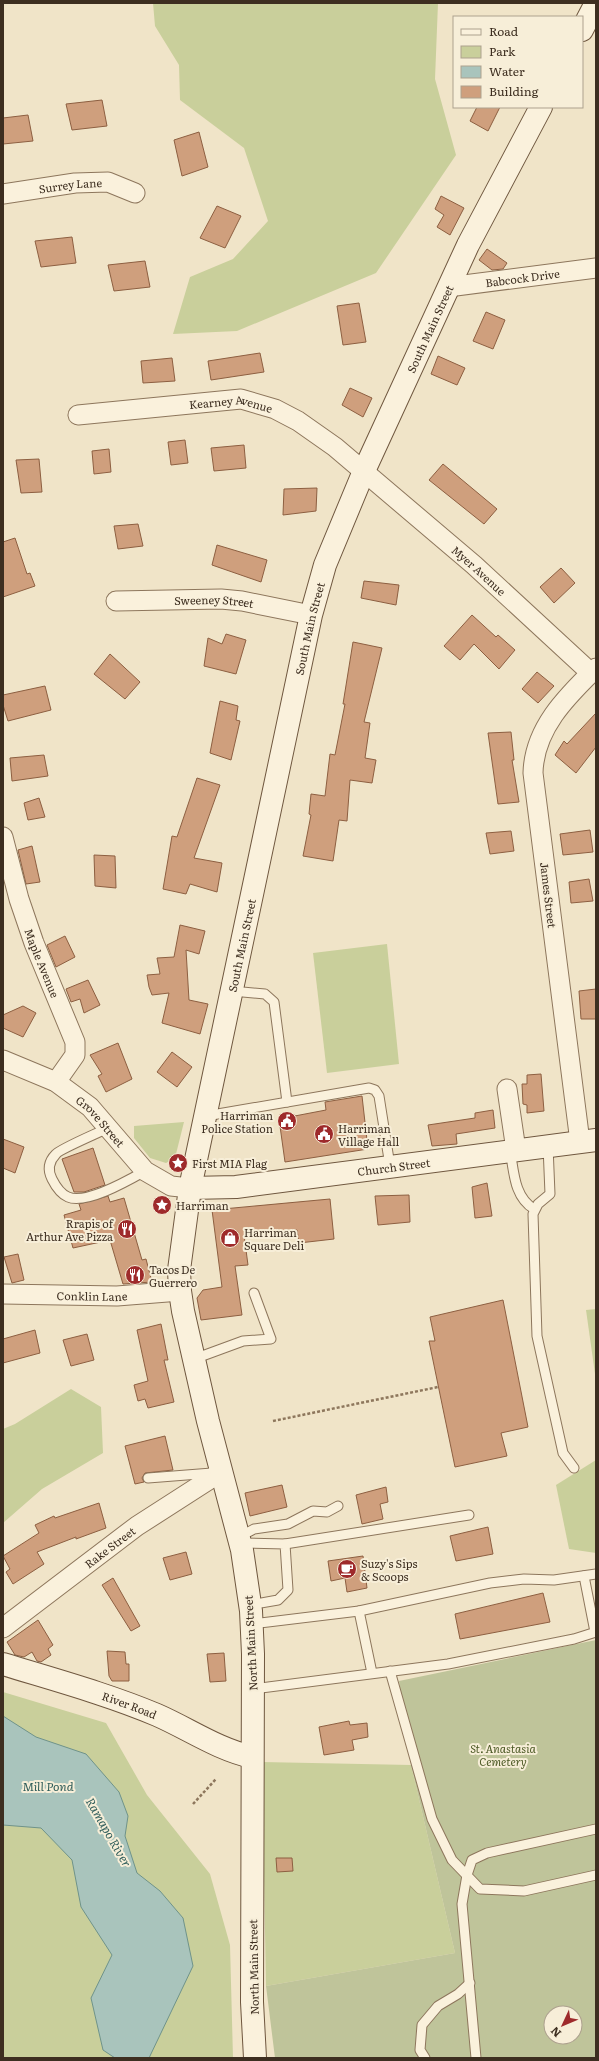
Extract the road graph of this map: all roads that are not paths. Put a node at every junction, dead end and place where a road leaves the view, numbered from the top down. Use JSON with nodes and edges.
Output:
{"nodes":[{"id":1,"x":596,"y":3,"type":"edge"},
{"id":2,"x":583,"y":28,"type":"edge"},
{"id":3,"x":540,"y":108,"type":"edge"},
{"id":4,"x":135,"y":193,"type":"dead end"},
{"id":5,"x":3,"y":194,"type":"edge"},
{"id":6,"x":596,"y":268,"type":"edge"},
{"id":7,"x":448,"y":287,"type":"junction"},
{"id":8,"x":78,"y":415,"type":"dead end"},
{"id":9,"x":364,"y":471,"type":"junction"},
{"id":10,"x":116,"y":601,"type":"dead end"},
{"id":11,"x":311,"y":615,"type":"junction"},
{"id":12,"x":594,"y":671,"type":"edge"},
{"id":13,"x":3,"y":837,"type":"edge"},
{"id":14,"x":232,"y":991,"type":"junction"},
{"id":15,"x":3,"y":1060,"type":"edge"},
{"id":16,"x":56,"y":1082,"type":"junction"},
{"id":17,"x":507,"y":1089,"type":"dead end"},
{"id":18,"x":287,"y":1102,"type":"junction"},
{"id":19,"x":206,"y":1116,"type":"junction"},
{"id":20,"x":108,"y":1128,"type":"junction"},
{"id":21,"x":588,"y":1141,"type":"edge"},
{"id":22,"x":548,"y":1146,"type":"junction"},
{"id":23,"x":513,"y":1150,"type":"junction"},
{"id":24,"x":390,"y":1166,"type":"junction"},
{"id":25,"x":144,"y":1171,"type":"junction"},
{"id":26,"x":190,"y":1188,"type":"junction"},
{"id":27,"x":534,"y":1209,"type":"junction"},
{"id":28,"x":180,"y":1290,"type":"junction"},
{"id":29,"x":254,"y":1293,"type":"dead end"},
{"id":30,"x":3,"y":1294,"type":"edge"},
{"id":31,"x":194,"y":1360,"type":"junction"},
{"id":32,"x":574,"y":1468,"type":"dead end"},
{"id":33,"x":221,"y":1472,"type":"junction"},
{"id":34,"x":148,"y":1478,"type":"dead end"},
{"id":35,"x":338,"y":1506,"type":"dead end"},
{"id":36,"x":469,"y":1515,"type":"dead end"},
{"id":37,"x":239,"y":1540,"type":"junction"},
{"id":38,"x":285,"y":1544,"type":"junction"},
{"id":39,"x":596,"y":1574,"type":"edge"},
{"id":40,"x":584,"y":1576,"type":"junction"},
{"id":41,"x":359,"y":1611,"type":"junction"},
{"id":42,"x":251,"y":1614,"type":"junction"},
{"id":43,"x":3,"y":1628,"type":"edge"},
{"id":44,"x":596,"y":1632,"type":"edge"},
{"id":45,"x":3,"y":1664,"type":"edge"},
{"id":46,"x":390,"y":1671,"type":"junction"},
{"id":47,"x":372,"y":1673,"type":"junction"},
{"id":48,"x":253,"y":1689,"type":"junction"},
{"id":49,"x":252,"y":1756,"type":"junction"},
{"id":50,"x":596,"y":1829,"type":"edge"},
{"id":51,"x":467,"y":1875,"type":"junction"},
{"id":52,"x":596,"y":1875,"type":"edge"},
{"id":53,"x":470,"y":1983,"type":"junction"},
{"id":54,"x":255,"y":2058,"type":"edge"},
{"id":55,"x":425,"y":2058,"type":"edge"},
{"id":56,"x":476,"y":2058,"type":"edge"}],
"edges":[{"from":1,"to":2,"type":"street"},
{"from":3,"to":7,"type":"street","name":"South Main Street"},
{"from":4,"to":5,"type":"street","name":"Surrey Lane"},
{"from":6,"to":7,"type":"street","name":"Babcock Drive"},
{"from":7,"to":9,"type":"street","name":"South Main Street"},
{"from":8,"to":9,"type":"street","name":"Kearney Avenue"},
{"from":9,"to":11,"type":"street","name":"South Main Street"},
{"from":9,"to":12,"type":"street","name":"Myer Avenue"},
{"from":10,"to":11,"type":"street","name":"Sweeney Street"},
{"from":11,"to":14,"type":"street","name":"South Main Street"},
{"from":12,"to":21,"type":"street","name":"James Street"},
{"from":13,"to":16,"type":"street","name":"Maple Avenue"},
{"from":14,"to":18,"type":"lane"},
{"from":14,"to":19,"type":"street","name":"South Main Street"},
{"from":15,"to":16,"type":"street","name":"Grove Street"},
{"from":16,"to":20,"type":"street","name":"Grove Street"},
{"from":17,"to":23,"type":"street"},
{"from":18,"to":19,"type":"lane"},
{"from":18,"to":24,"type":"lane"},
{"from":19,"to":26,"type":"street","name":"South Main Street"},
{"from":20,"to":25,"type":"street","name":"Grove Street"},
{"from":20,"to":25,"type":"lane"},
{"from":21,"to":22,"type":"street","name":"Church Street"},
{"from":22,"to":23,"type":"street","name":"Church Street"},
{"from":22,"to":27,"type":"lane"},
{"from":23,"to":24,"type":"street","name":"Church Street"},
{"from":23,"to":27,"type":"lane"},
{"from":24,"to":26,"type":"street","name":"Church Street"},
{"from":25,"to":26,"type":"street","name":"Grove Street"},
{"from":26,"to":28,"type":"street","name":"North Main Street"},
{"from":27,"to":32,"type":"lane"},
{"from":28,"to":30,"type":"street","name":"Conklin Lane"},
{"from":28,"to":31,"type":"street","name":"North Main Street"},
{"from":29,"to":31,"type":"lane"},
{"from":31,"to":33,"type":"street","name":"North Main Street"},
{"from":33,"to":34,"type":"lane"},
{"from":33,"to":37,"type":"street","name":"North Main Street"},
{"from":33,"to":43,"type":"street","name":"Rake Street"},
{"from":35,"to":37,"type":"lane"},
{"from":36,"to":38,"type":"lane"},
{"from":37,"to":38,"type":"lane"},
{"from":37,"to":42,"type":"street","name":"North Main Street"},
{"from":38,"to":42,"type":"lane"},
{"from":39,"to":40,"type":"lane"},
{"from":40,"to":41,"type":"lane"},
{"from":40,"to":44,"type":"lane"},
{"from":41,"to":42,"type":"lane"},
{"from":41,"to":47,"type":"lane"},
{"from":42,"to":48,"type":"street","name":"North Main Street"},
{"from":44,"to":46,"type":"lane"},
{"from":45,"to":49,"type":"street","name":"River Road"},
{"from":46,"to":47,"type":"lane"},
{"from":46,"to":51,"type":"lane"},
{"from":47,"to":48,"type":"lane"},
{"from":48,"to":49,"type":"street","name":"North Main Street"},
{"from":49,"to":54,"type":"street","name":"North Main Street"},
{"from":50,"to":51,"type":"lane"},
{"from":51,"to":52,"type":"lane"},
{"from":51,"to":53,"type":"lane"},
{"from":53,"to":55,"type":"lane"},
{"from":53,"to":56,"type":"lane"}]}
